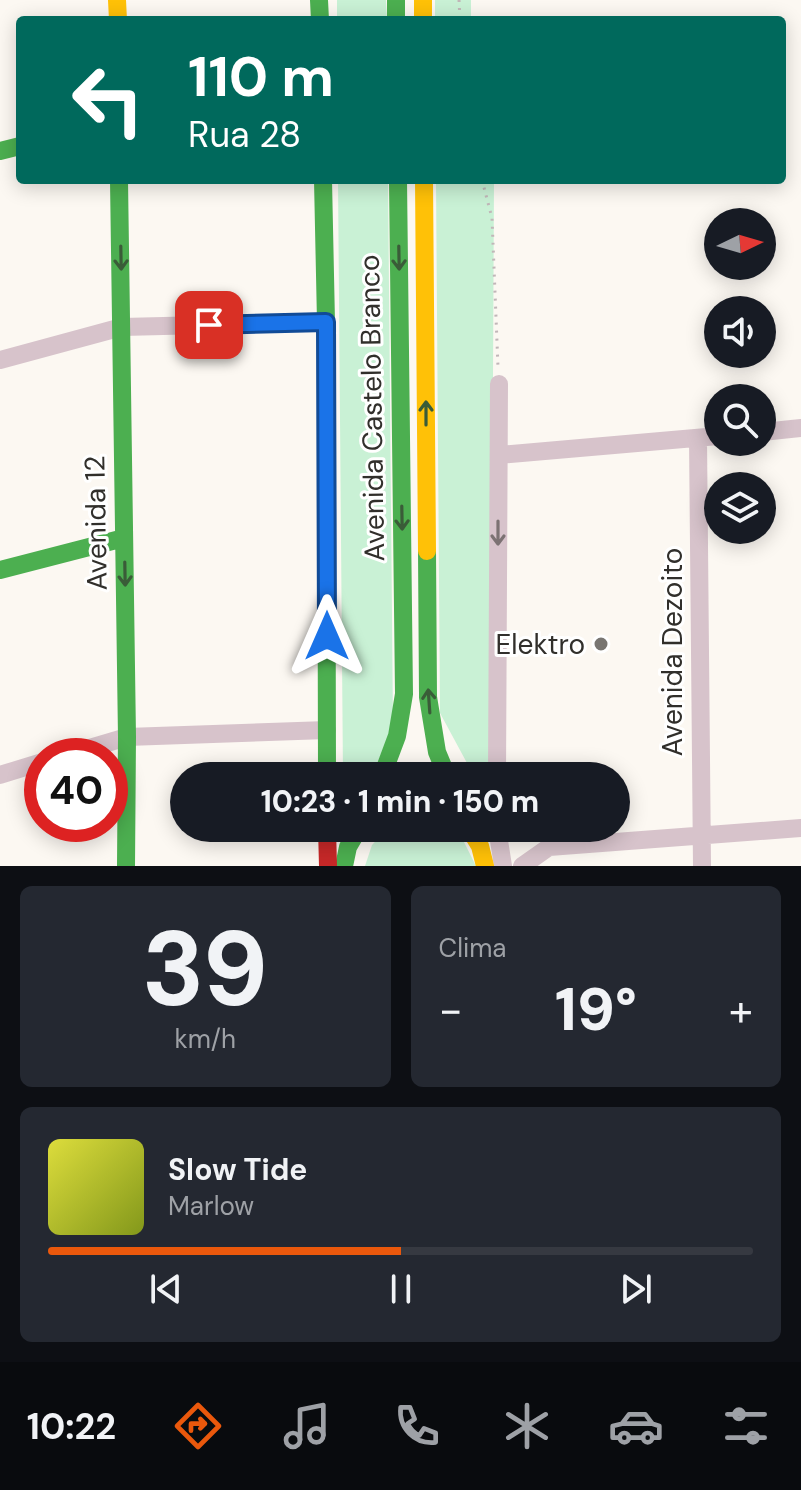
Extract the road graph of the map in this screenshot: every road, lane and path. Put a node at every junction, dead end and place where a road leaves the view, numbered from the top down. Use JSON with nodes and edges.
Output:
{"nodes":[{"id":1,"x":119,"y":184,"type":"edge"},
{"id":2,"x":323,"y":184,"type":"edge"},
{"id":3,"x":398,"y":184,"type":"edge"},
{"id":4,"x":424,"y":184,"type":"edge"},
{"id":5,"x":483,"y":184,"type":"edge"},
{"id":6,"x":326,"y":322,"type":"junction"},
{"id":7,"x":122,"y":327,"type":"junction"},
{"id":8,"x":0,"y":360,"type":"edge"},
{"id":9,"x":499,"y":384,"type":"joint"},
{"id":10,"x":801,"y":428,"type":"edge"},
{"id":11,"x":776,"y":431,"type":"edge"},
{"id":12,"x":704,"y":437,"type":"edge"},
{"id":13,"x":698,"y":438,"type":"junction"},
{"id":14,"x":499,"y":455,"type":"junction"},
{"id":15,"x":124,"y":538,"type":"junction"},
{"id":16,"x":0,"y":570,"type":"edge"},
{"id":17,"x":327,"y":730,"type":"junction"},
{"id":18,"x":127,"y":737,"type":"junction"},
{"id":19,"x":124,"y":738,"type":"edge"},
{"id":20,"x":327,"y":762,"type":"edge"},
{"id":21,"x":389,"y":762,"type":"edge"},
{"id":22,"x":441,"y":762,"type":"edge"},
{"id":23,"x":497,"y":762,"type":"edge"},
{"id":24,"x":24,"y":768,"type":"edge"},
{"id":25,"x":0,"y":775,"type":"edge"},
{"id":26,"x":801,"y":828,"type":"edge"},
{"id":27,"x":701,"y":836,"type":"junction"},
{"id":28,"x":327,"y":842,"type":"edge"},
{"id":29,"x":351,"y":842,"type":"edge"},
{"id":30,"x":479,"y":842,"type":"edge"},
{"id":31,"x":499,"y":842,"type":"edge"},
{"id":32,"x":126,"y":866,"type":"edge"},
{"id":33,"x":328,"y":866,"type":"edge"},
{"id":34,"x":344,"y":866,"type":"edge"},
{"id":35,"x":485,"y":866,"type":"edge"},
{"id":36,"x":503,"y":866,"type":"edge"},
{"id":37,"x":522,"y":866,"type":"edge"},
{"id":38,"x":702,"y":866,"type":"edge"}],
"edges":[{"from":1,"to":7,"type":"street","name":"Avenida 12","one_way":true},
{"from":2,"to":6,"type":"street"},
{"from":3,"to":21,"type":"street","name":"Avenida Castelo Branco","one_way":true},
{"from":22,"to":4,"type":"street","name":"Avenida Castelo Branco","one_way":true},
{"from":5,"to":9,"type":"path"},
{"from":6,"to":7,"type":"street"},
{"from":6,"to":17,"type":"street"},
{"from":7,"to":8,"type":"street"},
{"from":7,"to":15,"type":"street","name":"Avenida 12"},
{"from":9,"to":14,"type":"street"},
{"from":10,"to":11,"type":"street"},
{"from":12,"to":13,"type":"street"},
{"from":13,"to":14,"type":"street"},
{"from":13,"to":27,"type":"street","name":"Avenida Dezoito"},
{"from":14,"to":23,"type":"street","one_way":true},
{"from":15,"to":16,"type":"street"},
{"from":15,"to":18,"type":"street","name":"Avenida 12","one_way":true},
{"from":17,"to":18,"type":"street"},
{"from":17,"to":20,"type":"street"},
{"from":18,"to":19,"type":"street"},
{"from":18,"to":32,"type":"street","name":"Avenida 12"},
{"from":24,"to":25,"type":"street"},
{"from":26,"to":27,"type":"street"},
{"from":27,"to":37,"type":"street"},
{"from":27,"to":38,"type":"street","name":"Avenida Dezoito"},
{"from":28,"to":33,"type":"street"},
{"from":29,"to":34,"type":"street"},
{"from":30,"to":35,"type":"street"},
{"from":31,"to":36,"type":"street"}]}
